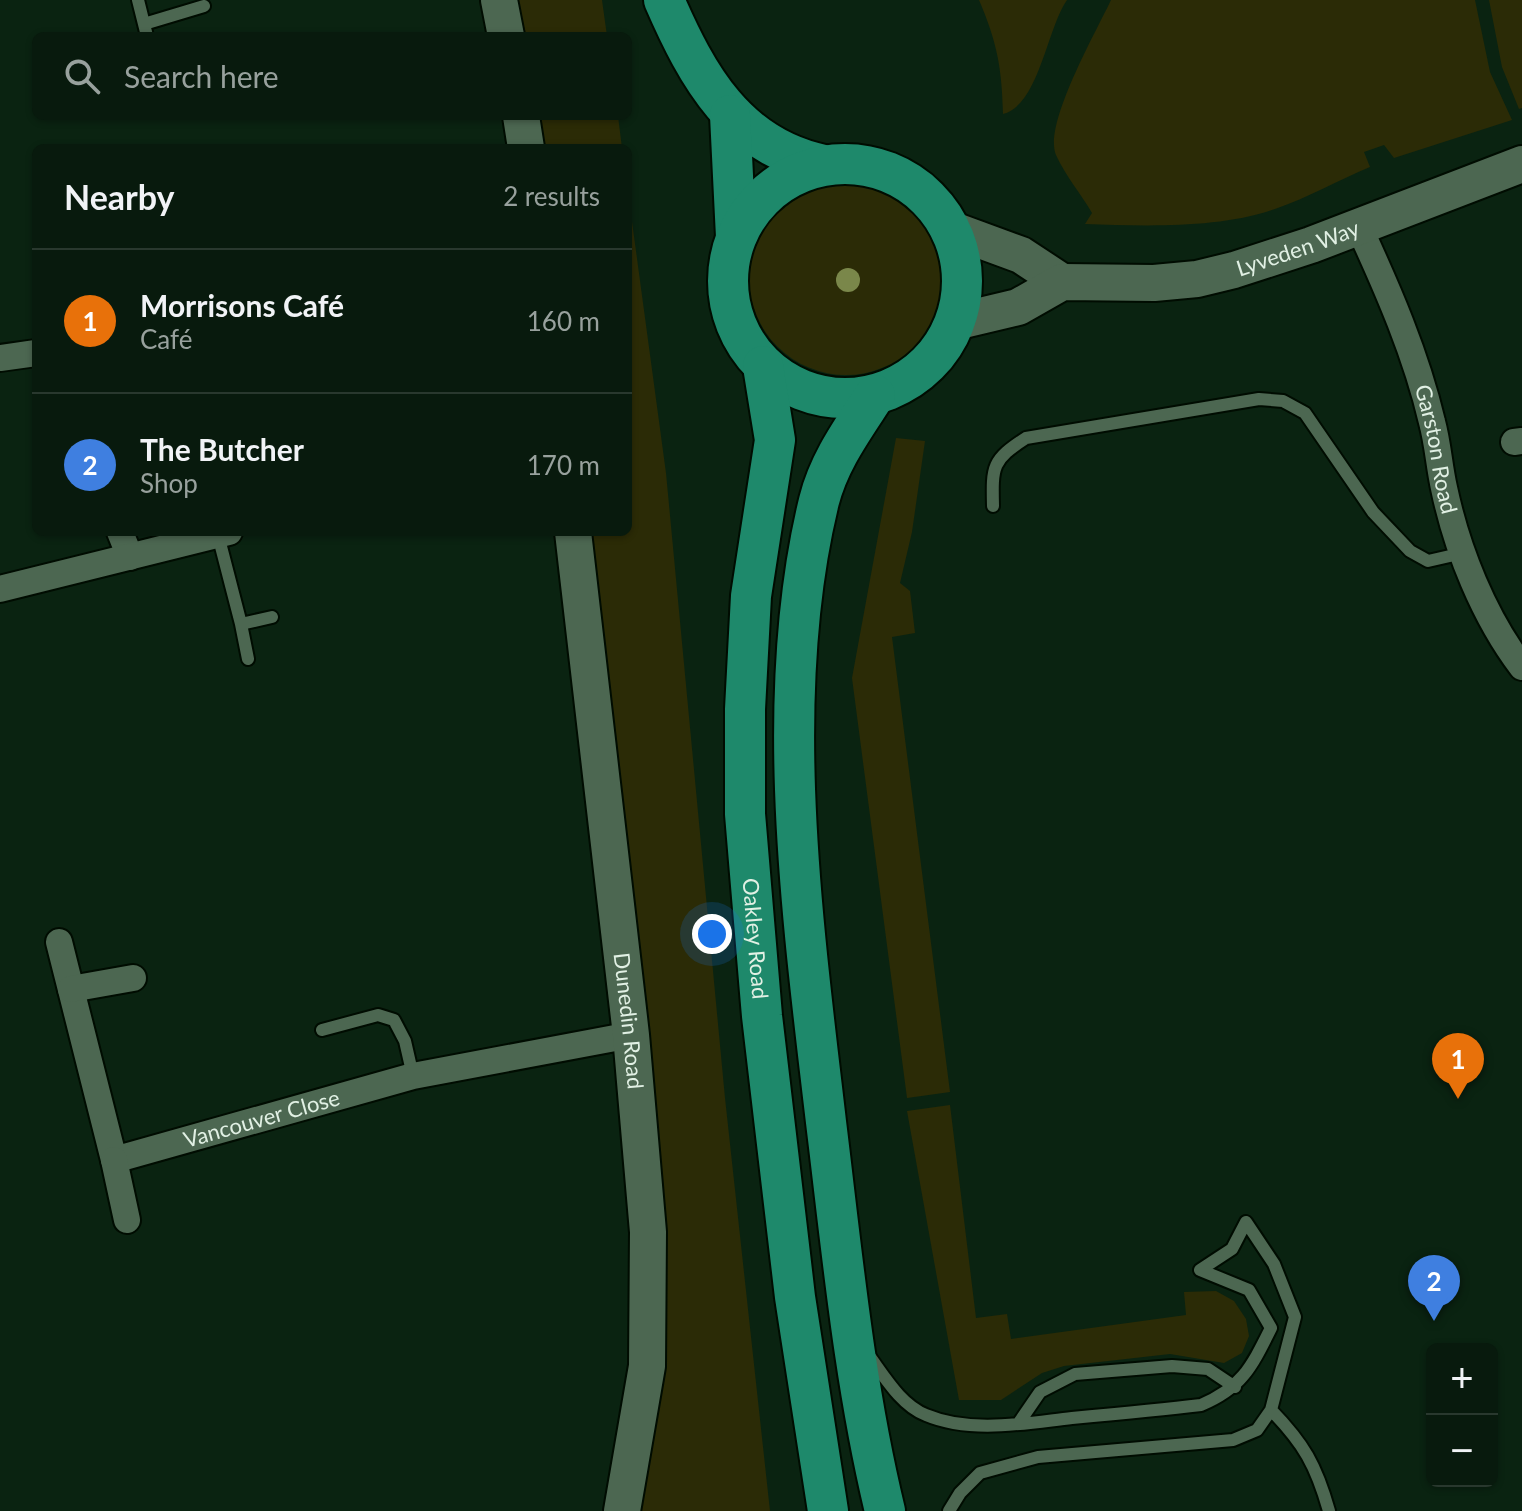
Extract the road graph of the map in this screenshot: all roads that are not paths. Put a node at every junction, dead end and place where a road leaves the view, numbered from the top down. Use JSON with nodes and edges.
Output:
{"nodes":[{"id":1,"x":138,"y":0,"type":"edge"},
{"id":2,"x":499,"y":0,"type":"edge"},
{"id":3,"x":664,"y":0,"type":"edge"},
{"id":4,"x":204,"y":6,"type":"dead end"},
{"id":5,"x":145,"y":30,"type":"edge"},
{"id":6,"x":505,"y":32,"type":"edge"},
{"id":7,"x":730,"y":115,"type":"junction"},
{"id":8,"x":522,"y":120,"type":"edge"},
{"id":9,"x":525,"y":144,"type":"edge"},
{"id":10,"x":1522,"y":164,"type":"edge"},
{"id":11,"x":824,"y":165,"type":"junction"},
{"id":12,"x":1359,"y":227,"type":"junction"},
{"id":13,"x":950,"y":229,"type":"junction"},
{"id":14,"x":736,"y":237,"type":"junction"},
{"id":15,"x":1062,"y":282,"type":"junction"},
{"id":16,"x":955,"y":322,"type":"junction"},
{"id":17,"x":32,"y":354,"type":"edge"},
{"id":18,"x":0,"y":358,"type":"edge"},
{"id":19,"x":763,"y":366,"type":"junction"},
{"id":20,"x":875,"y":395,"type":"junction"},
{"id":21,"x":993,"y":506,"type":"dead end"},
{"id":22,"x":122,"y":536,"type":"edge"},
{"id":23,"x":215,"y":536,"type":"edge"},
{"id":24,"x":223,"y":536,"type":"edge"},
{"id":25,"x":573,"y":536,"type":"edge"},
{"id":26,"x":1463,"y":553,"type":"junction"},
{"id":27,"x":130,"y":557,"type":"junction"},
{"id":28,"x":0,"y":589,"type":"edge"},
{"id":29,"x":272,"y":617,"type":"dead end"},
{"id":30,"x":241,"y":624,"type":"junction"},
{"id":31,"x":248,"y":659,"type":"dead end"},
{"id":32,"x":1522,"y":667,"type":"edge"},
{"id":33,"x":59,"y":942,"type":"dead end"},
{"id":34,"x":133,"y":978,"type":"dead end"},
{"id":35,"x":71,"y":989,"type":"junction"},
{"id":36,"x":322,"y":1030,"type":"dead end"},
{"id":37,"x":631,"y":1035,"type":"junction"},
{"id":38,"x":413,"y":1076,"type":"junction"},
{"id":39,"x":114,"y":1160,"type":"junction"},
{"id":40,"x":127,"y":1220,"type":"dead end"},
{"id":41,"x":851,"y":1332,"type":"junction"},
{"id":42,"x":1235,"y":1387,"type":"junction"},
{"id":43,"x":1271,"y":1410,"type":"junction"},
{"id":44,"x":1018,"y":1424,"type":"junction"},
{"id":45,"x":622,"y":1511,"type":"edge"},
{"id":46,"x":828,"y":1511,"type":"edge"},
{"id":47,"x":885,"y":1511,"type":"edge"},
{"id":48,"x":949,"y":1511,"type":"edge"},
{"id":49,"x":1329,"y":1511,"type":"edge"}],
"edges":[{"from":1,"to":5,"type":"lane"},
{"from":2,"to":6,"type":"street"},
{"from":3,"to":7,"type":"main road"},
{"from":4,"to":5,"type":"lane"},
{"from":7,"to":11,"type":"main road"},
{"from":7,"to":14,"type":"main road"},
{"from":8,"to":9,"type":"street"},
{"from":10,"to":12,"type":"street","name":"Lyveden Way"},
{"from":11,"to":13,"type":"main road"},
{"from":11,"to":14,"type":"main road"},
{"from":12,"to":15,"type":"street","name":"Lyveden Way"},
{"from":12,"to":26,"type":"street","name":"Garston Road"},
{"from":13,"to":15,"type":"street"},
{"from":13,"to":16,"type":"main road"},
{"from":14,"to":19,"type":"main road"},
{"from":15,"to":16,"type":"street"},
{"from":16,"to":20,"type":"main road"},
{"from":17,"to":18,"type":"street"},
{"from":19,"to":20,"type":"main road"},
{"from":19,"to":46,"type":"main road","name":"Oakley Road"},
{"from":20,"to":41,"type":"main road"},
{"from":21,"to":26,"type":"lane"},
{"from":22,"to":27,"type":"street"},
{"from":23,"to":27,"type":"street"},
{"from":24,"to":30,"type":"lane"},
{"from":25,"to":37,"type":"street","name":"Dunedin Road"},
{"from":26,"to":32,"type":"street","name":"Garston Road"},
{"from":27,"to":28,"type":"street"},
{"from":29,"to":30,"type":"lane"},
{"from":30,"to":31,"type":"lane"},
{"from":33,"to":35,"type":"street"},
{"from":34,"to":35,"type":"street"},
{"from":35,"to":39,"type":"street"},
{"from":36,"to":38,"type":"lane"},
{"from":37,"to":38,"type":"street","name":"Vancouver Close"},
{"from":37,"to":45,"type":"street","name":"Dunedin Road"},
{"from":38,"to":39,"type":"street","name":"Vancouver Close"},
{"from":39,"to":40,"type":"street"},
{"from":41,"to":44,"type":"lane"},
{"from":41,"to":47,"type":"main road"},
{"from":42,"to":43,"type":"lane"},
{"from":42,"to":44,"type":"lane"},
{"from":42,"to":44,"type":"lane"},
{"from":43,"to":48,"type":"lane"},
{"from":43,"to":49,"type":"lane"}]}
